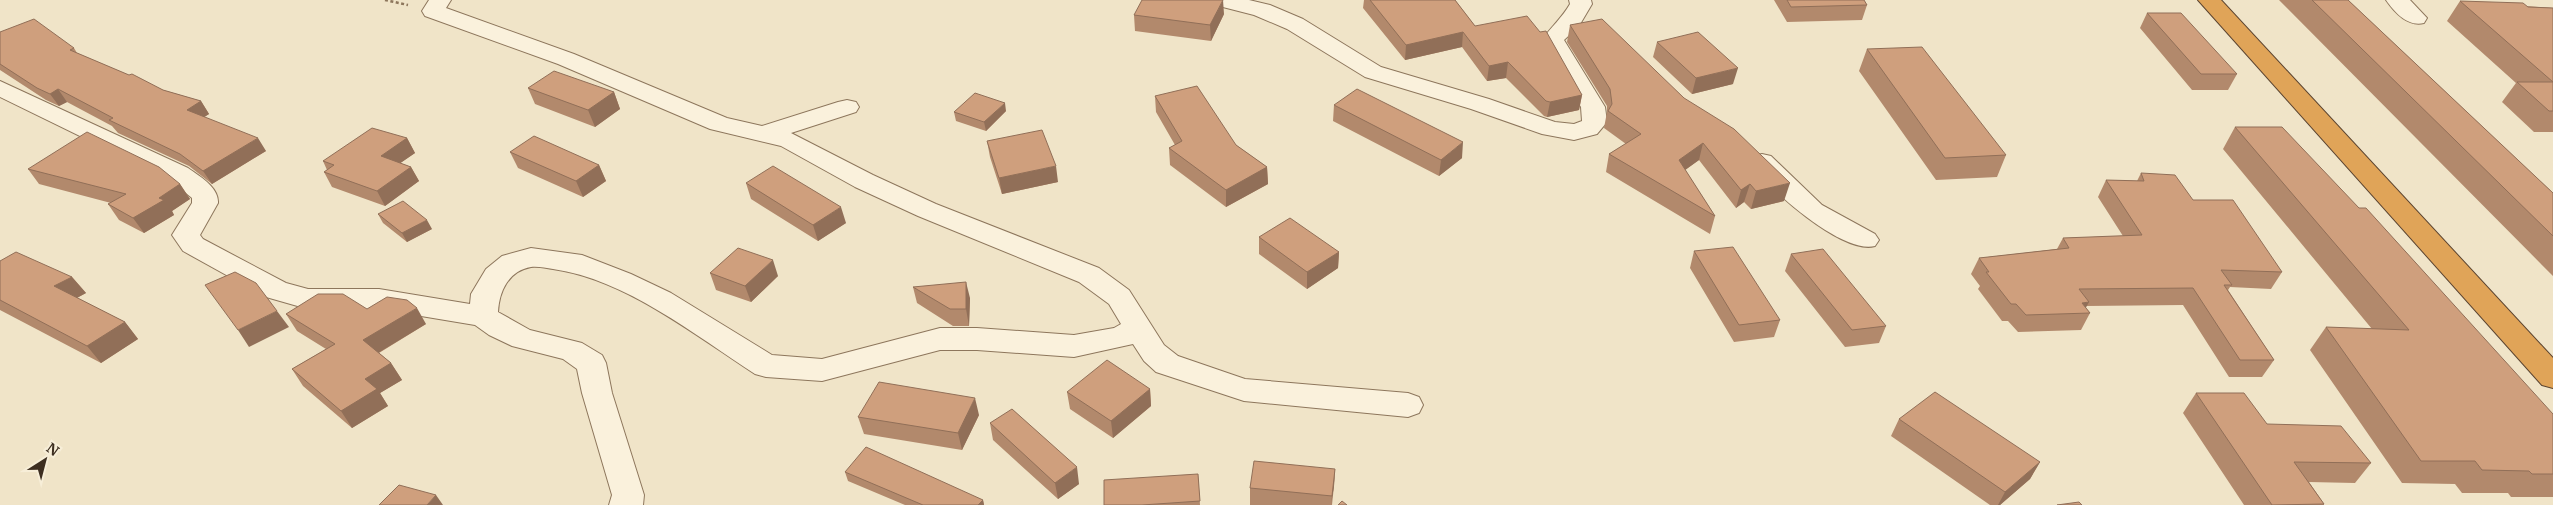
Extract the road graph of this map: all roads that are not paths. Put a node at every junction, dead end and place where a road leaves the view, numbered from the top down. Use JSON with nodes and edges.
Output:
{"nodes":[{"id":1,"x":440,"y":0,"type":"edge"},
{"id":2,"x":1224,"y":0,"type":"edge"},
{"id":3,"x":2209,"y":0,"type":"edge"},
{"id":4,"x":2397,"y":0,"type":"edge"},
{"id":5,"x":1581,"y":2,"type":"edge"},
{"id":6,"x":2416,"y":18,"type":"dead end"},
{"id":7,"x":1601,"y":23,"type":"edge"},
{"id":8,"x":0,"y":88,"type":"edge"},
{"id":9,"x":847,"y":107,"type":"dead end"},
{"id":10,"x":763,"y":134,"type":"junction"},
{"id":11,"x":1746,"y":146,"type":"edge"},
{"id":12,"x":1865,"y":240,"type":"dead end"},
{"id":13,"x":483,"y":316,"type":"junction"},
{"id":14,"x":1137,"y":328,"type":"junction"},
{"id":15,"x":2553,"y":377,"type":"edge"},
{"id":16,"x":1408,"y":405,"type":"dead end"},
{"id":17,"x":626,"y":505,"type":"edge"}],
"edges":[{"from":1,"to":10,"type":"street"},
{"from":2,"to":5,"type":"street"},
{"from":3,"to":15,"type":"highway"},
{"from":4,"to":6,"type":"street"},
{"from":5,"to":7,"type":"street"},
{"from":8,"to":13,"type":"street"},
{"from":9,"to":10,"type":"street"},
{"from":10,"to":14,"type":"street"},
{"from":11,"to":12,"type":"street"},
{"from":13,"to":14,"type":"street"},
{"from":13,"to":17,"type":"street"},
{"from":14,"to":16,"type":"street"}]}
